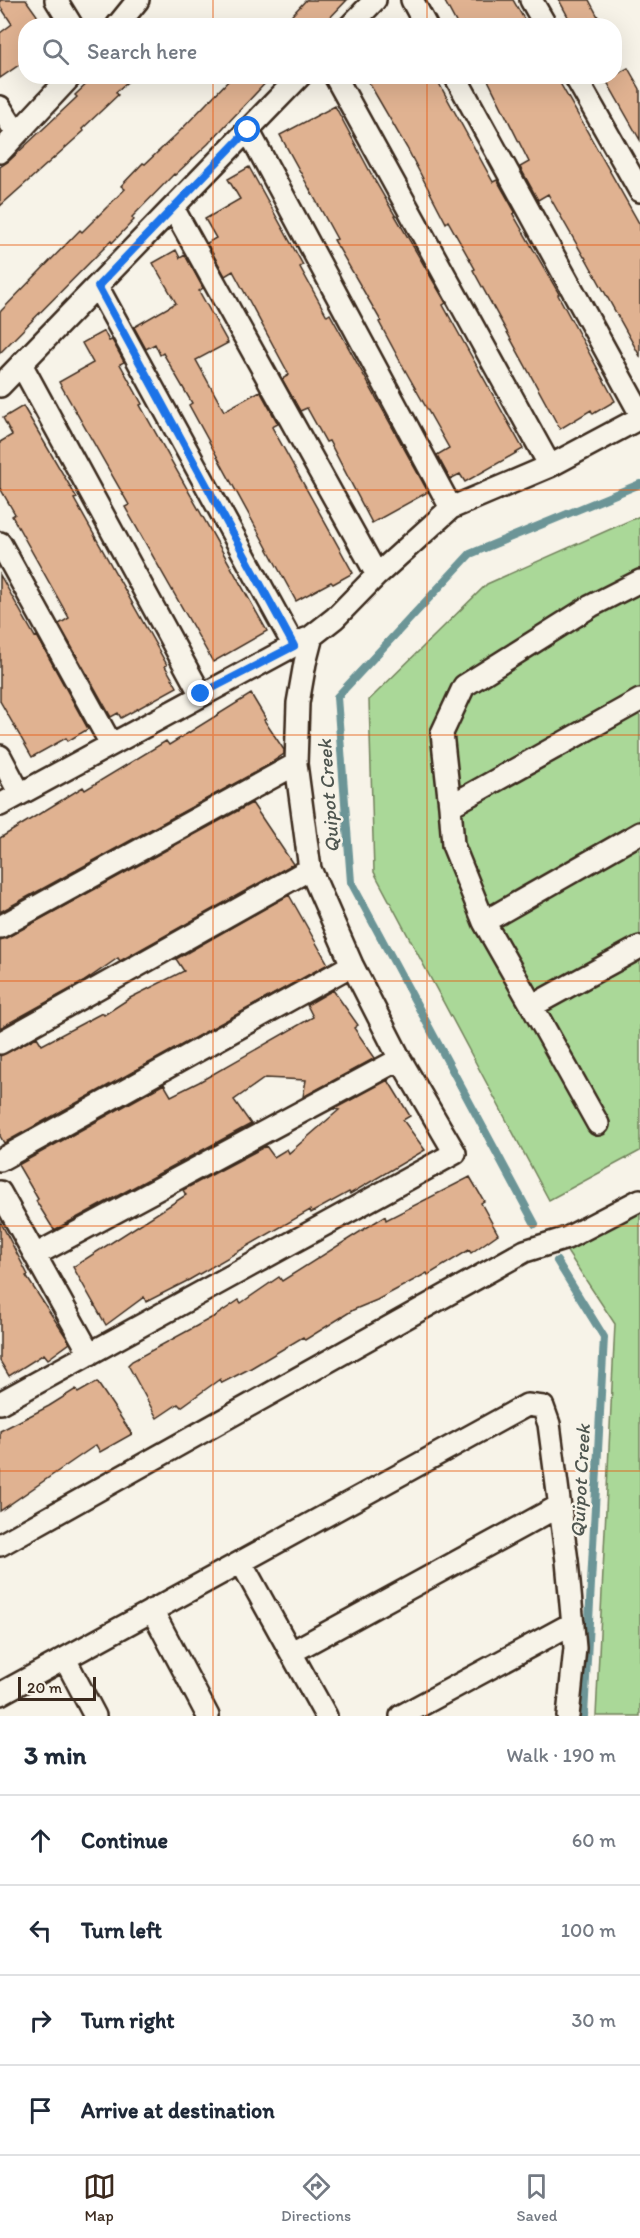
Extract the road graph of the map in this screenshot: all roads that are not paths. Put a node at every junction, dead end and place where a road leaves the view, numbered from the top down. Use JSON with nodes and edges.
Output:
{"nodes":[{"id":1,"x":56,"y":0,"type":"edge"},
{"id":2,"x":138,"y":0,"type":"edge"},
{"id":3,"x":375,"y":0,"type":"edge"},
{"id":4,"x":412,"y":0,"type":"edge"},
{"id":5,"x":531,"y":0,"type":"edge"},
{"id":6,"x":67,"y":18,"type":"edge"},
{"id":7,"x":123,"y":18,"type":"edge"},
{"id":8,"x":358,"y":18,"type":"edge"},
{"id":9,"x":422,"y":18,"type":"edge"},
{"id":10,"x":541,"y":18,"type":"edge"},
{"id":11,"x":64,"y":84,"type":"edge"},
{"id":12,"x":292,"y":84,"type":"edge"},
{"id":13,"x":340,"y":84,"type":"edge"},
{"id":14,"x":458,"y":84,"type":"edge"},
{"id":15,"x":580,"y":84,"type":"edge"},
{"id":16,"x":0,"y":107,"type":"edge"},
{"id":17,"x":248,"y":130,"type":"junction"},
{"id":18,"x":17,"y":134,"type":"junction"},
{"id":19,"x":0,"y":152,"type":"edge"},
{"id":20,"x":640,"y":191,"type":"edge"},
{"id":21,"x":173,"y":208,"type":"junction"},
{"id":22,"x":98,"y":286,"type":"junction"},
{"id":23,"x":21,"y":364,"type":"junction"},
{"id":24,"x":0,"y":386,"type":"edge"},
{"id":25,"x":640,"y":413,"type":"edge"},
{"id":26,"x":640,"y":418,"type":"edge"},
{"id":27,"x":550,"y":466,"type":"junction"},
{"id":28,"x":451,"y":508,"type":"junction"},
{"id":29,"x":0,"y":543,"type":"edge"},
{"id":30,"x":378,"y":576,"type":"junction"},
{"id":31,"x":640,"y":581,"type":"edge"},
{"id":32,"x":303,"y":641,"type":"junction"},
{"id":33,"x":201,"y":694,"type":"junction"},
{"id":34,"x":640,"y":700,"type":"edge"},
{"id":35,"x":111,"y":744,"type":"junction"},
{"id":36,"x":0,"y":756,"type":"edge"},
{"id":37,"x":297,"y":764,"type":"junction"},
{"id":38,"x":20,"y":794,"type":"junction"},
{"id":39,"x":0,"y":805,"type":"edge"},
{"id":40,"x":450,"y":806,"type":"junction"},
{"id":41,"x":640,"y":833,"type":"edge"},
{"id":42,"x":310,"y":869,"type":"junction"},
{"id":43,"x":484,"y":922,"type":"junction"},
{"id":44,"x":0,"y":927,"type":"edge"},
{"id":45,"x":640,"y":947,"type":"edge"},
{"id":46,"x":352,"y":965,"type":"junction"},
{"id":47,"x":532,"y":1005,"type":"junction"},
{"id":48,"x":0,"y":1043,"type":"edge"},
{"id":49,"x":400,"y":1059,"type":"junction"},
{"id":50,"x":598,"y":1124,"type":"dead end"},
{"id":51,"x":0,"y":1160,"type":"edge"},
{"id":52,"x":0,"y":1192,"type":"edge"},
{"id":53,"x":640,"y":1200,"type":"edge"},
{"id":54,"x":35,"y":1255,"type":"junction"},
{"id":55,"x":90,"y":1354,"type":"junction"},
{"id":56,"x":0,"y":1403,"type":"edge"},
{"id":57,"x":559,"y":1506,"type":"junction"},
{"id":58,"x":0,"y":1545,"type":"edge"},
{"id":59,"x":242,"y":1562,"type":"junction"},
{"id":60,"x":152,"y":1610,"type":"junction"},
{"id":61,"x":573,"y":1623,"type":"junction"},
{"id":62,"x":292,"y":1652,"type":"junction"},
{"id":63,"x":65,"y":1659,"type":"junction"},
{"id":64,"x":0,"y":1694,"type":"edge"},
{"id":65,"x":95,"y":1716,"type":"edge"},
{"id":66,"x":208,"y":1716,"type":"edge"},
{"id":67,"x":326,"y":1716,"type":"edge"},
{"id":68,"x":401,"y":1716,"type":"edge"},
{"id":69,"x":568,"y":1716,"type":"edge"}],
"edges":[{"from":1,"to":6,"type":"street"},
{"from":2,"to":7,"type":"street"},
{"from":3,"to":8,"type":"street"},
{"from":4,"to":9,"type":"street"},
{"from":5,"to":10,"type":"street"},
{"from":11,"to":18,"type":"street"},
{"from":12,"to":17,"type":"street"},
{"from":13,"to":27,"type":"street"},
{"from":14,"to":25,"type":"street"},
{"from":15,"to":20,"type":"street"},
{"from":16,"to":18,"type":"street"},
{"from":17,"to":21,"type":"street"},
{"from":17,"to":28,"type":"street"},
{"from":18,"to":19,"type":"street"},
{"from":21,"to":22,"type":"street"},
{"from":21,"to":30,"type":"street"},
{"from":22,"to":23,"type":"street"},
{"from":22,"to":32,"type":"street"},
{"from":23,"to":24,"type":"street"},
{"from":23,"to":33,"type":"street"},
{"from":26,"to":27,"type":"street"},
{"from":27,"to":28,"type":"street"},
{"from":28,"to":30,"type":"street"},
{"from":29,"to":35,"type":"street"},
{"from":30,"to":32,"type":"street"},
{"from":31,"to":40,"type":"street"},
{"from":32,"to":33,"type":"street"},
{"from":32,"to":37,"type":"street"},
{"from":33,"to":35,"type":"street"},
{"from":34,"to":40,"type":"street"},
{"from":35,"to":38,"type":"street"},
{"from":36,"to":38,"type":"street"},
{"from":37,"to":42,"type":"street"},
{"from":37,"to":44,"type":"street"},
{"from":38,"to":39,"type":"street"},
{"from":40,"to":43,"type":"street"},
{"from":41,"to":43,"type":"street"},
{"from":42,"to":46,"type":"street"},
{"from":42,"to":48,"type":"street"},
{"from":43,"to":47,"type":"street"},
{"from":45,"to":47,"type":"street"},
{"from":46,"to":49,"type":"street"},
{"from":46,"to":51,"type":"street"},
{"from":47,"to":50,"type":"street"},
{"from":49,"to":54,"type":"street"},
{"from":49,"to":55,"type":"street"},
{"from":52,"to":54,"type":"street"},
{"from":53,"to":58,"type":"street"},
{"from":54,"to":55,"type":"street"},
{"from":55,"to":56,"type":"street"},
{"from":57,"to":59,"type":"street"},
{"from":57,"to":61,"type":"street"},
{"from":57,"to":62,"type":"street"},
{"from":59,"to":60,"type":"street"},
{"from":59,"to":62,"type":"street"},
{"from":60,"to":63,"type":"street"},
{"from":60,"to":66,"type":"street"},
{"from":61,"to":68,"type":"street"},
{"from":61,"to":69,"type":"street"},
{"from":62,"to":67,"type":"street"},
{"from":63,"to":64,"type":"street"},
{"from":63,"to":65,"type":"street"}]}
